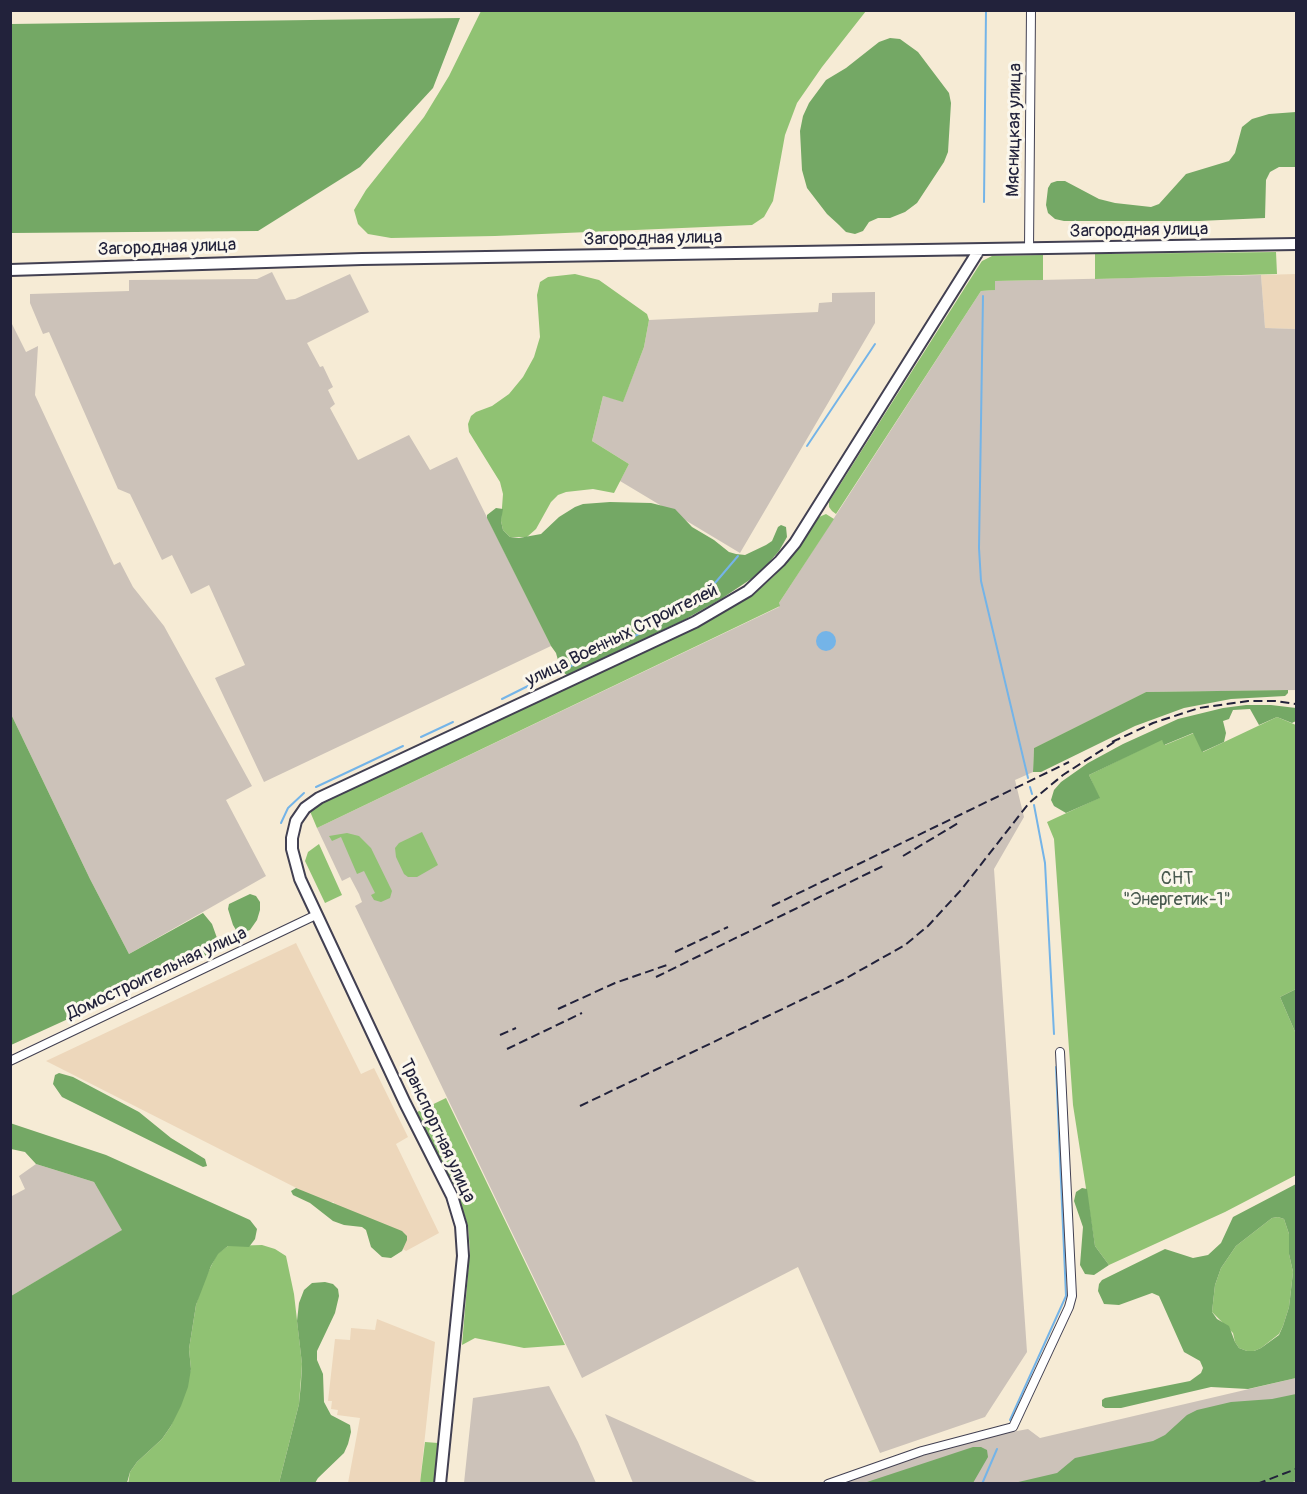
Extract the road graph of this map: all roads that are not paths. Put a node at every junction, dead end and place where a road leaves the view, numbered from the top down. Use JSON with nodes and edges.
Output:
{"nodes":[{"id":1,"x":1031,"y":10,"type":"edge"},
{"id":2,"x":1296,"y":244,"type":"edge"},
{"id":3,"x":1029,"y":249,"type":"junction"},
{"id":4,"x":979,"y":250,"type":"junction"},
{"id":5,"x":10,"y":270,"type":"edge"},
{"id":6,"x":316,"y":915,"type":"junction"},
{"id":7,"x":1060,"y":1052,"type":"dead end"},
{"id":8,"x":10,"y":1061,"type":"edge"},
{"id":9,"x":440,"y":1484,"type":"edge"},
{"id":10,"x":828,"y":1484,"type":"edge"}],
"edges":[{"from":1,"to":3,"type":"street","name":"Мясницкая улица"},
{"from":2,"to":3,"type":"street","name":"Загородная улица"},
{"from":3,"to":4,"type":"street","name":"Загородная улица"},
{"from":4,"to":5,"type":"street","name":"Загородная улица"},
{"from":4,"to":6,"type":"street","name":"улица Военных Строителей"},
{"from":6,"to":8,"type":"street","name":"Домостроительная улица"},
{"from":6,"to":9,"type":"street","name":"Транспортная улица"},
{"from":7,"to":10,"type":"street"}]}
